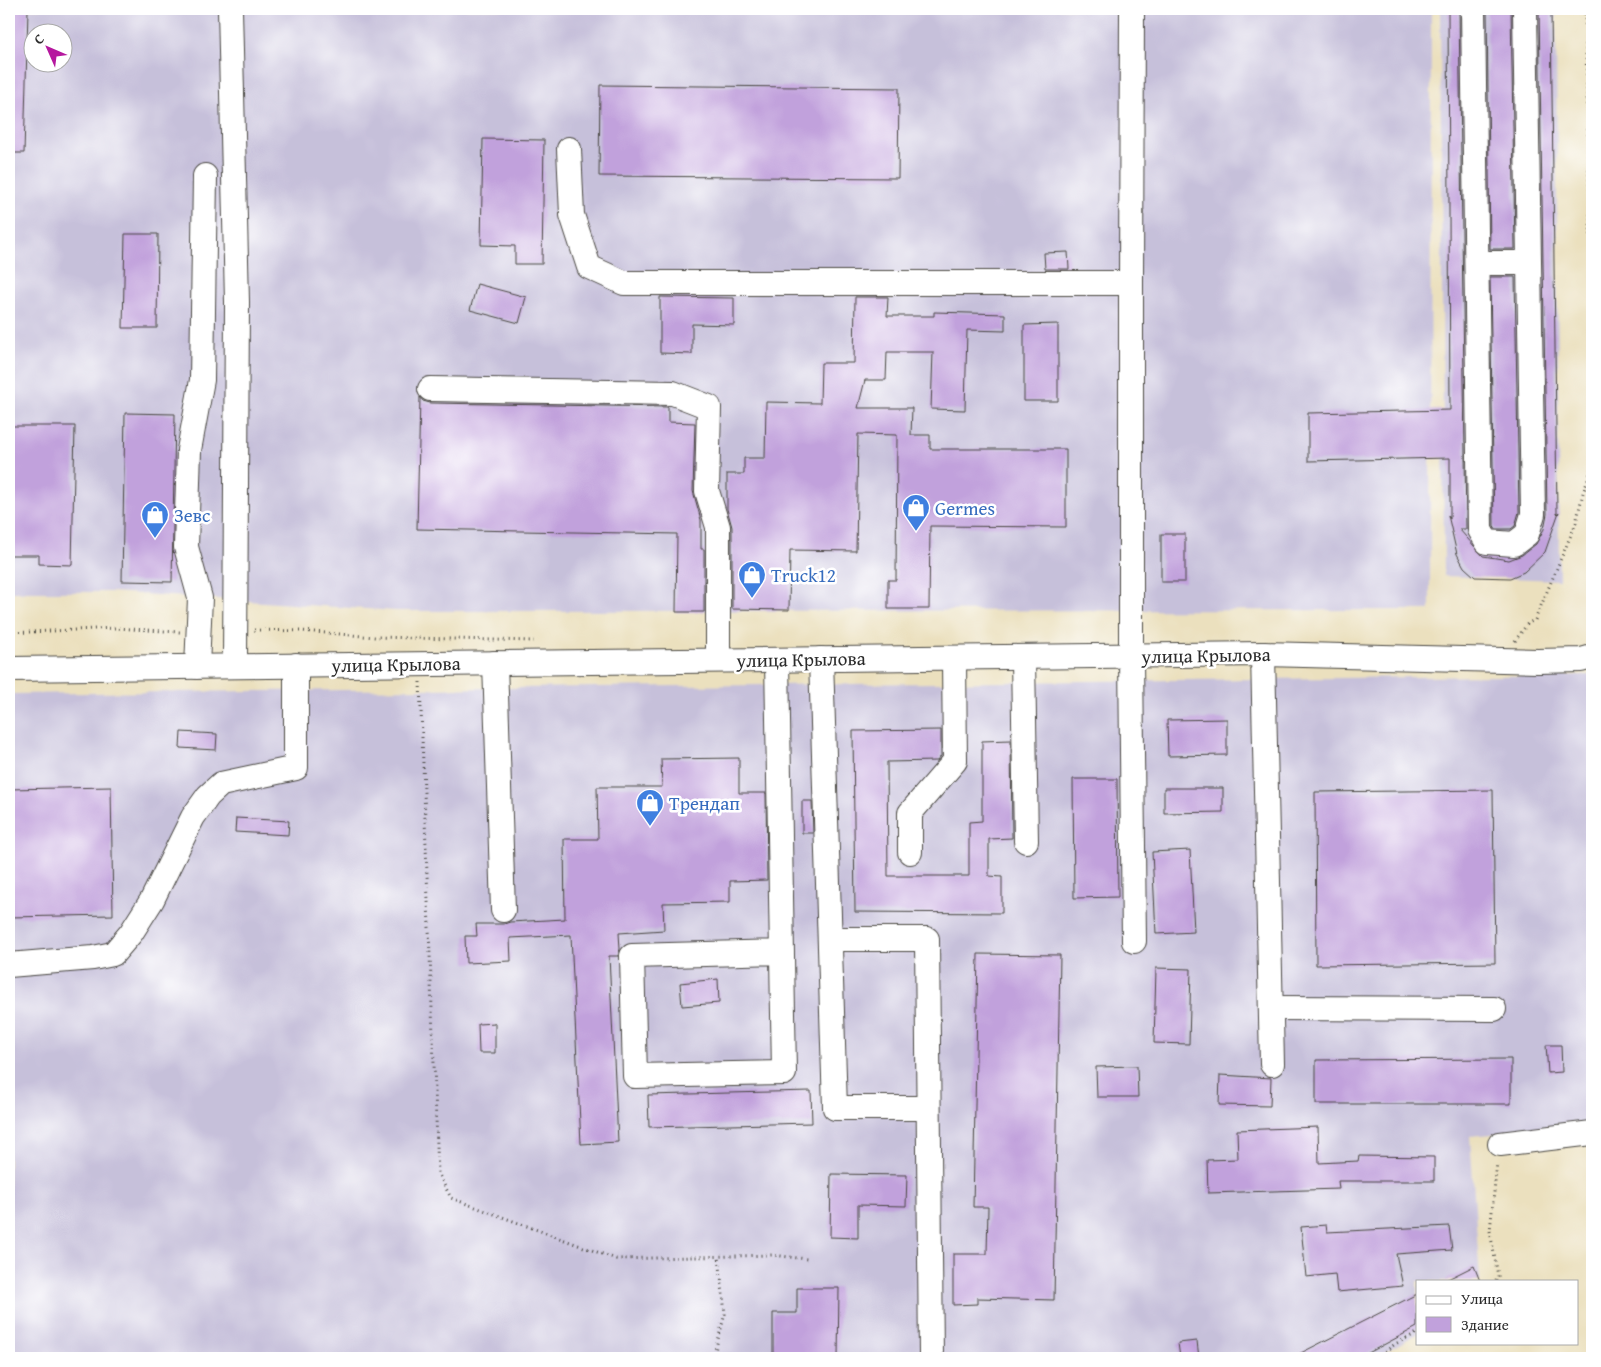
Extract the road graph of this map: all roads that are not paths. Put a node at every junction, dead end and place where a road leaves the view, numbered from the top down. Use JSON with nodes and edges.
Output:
{"nodes":[{"id":1,"x":230,"y":9,"type":"edge"},
{"id":2,"x":1132,"y":9,"type":"edge"},
{"id":3,"x":1473,"y":9,"type":"edge"},
{"id":4,"x":1525,"y":9,"type":"edge"},
{"id":5,"x":569,"y":148,"type":"dead end"},
{"id":6,"x":205,"y":176,"type":"dead end"},
{"id":7,"x":1477,"y":263,"type":"junction"},
{"id":8,"x":1529,"y":263,"type":"junction"},
{"id":9,"x":1131,"y":283,"type":"junction"},
{"id":10,"x":430,"y":389,"type":"dead end"},
{"id":11,"x":1263,"y":654,"type":"junction"},
{"id":12,"x":1131,"y":656,"type":"junction"},
{"id":13,"x":1592,"y":656,"type":"edge"},
{"id":14,"x":1022,"y":657,"type":"junction"},
{"id":15,"x":954,"y":658,"type":"junction"},
{"id":16,"x":821,"y":659,"type":"junction"},
{"id":17,"x":718,"y":660,"type":"junction"},
{"id":18,"x":777,"y":660,"type":"junction"},
{"id":19,"x":495,"y":663,"type":"junction"},
{"id":20,"x":296,"y":665,"type":"junction"},
{"id":21,"x":236,"y":666,"type":"junction"},
{"id":22,"x":197,"y":667,"type":"junction"},
{"id":23,"x":9,"y":669,"type":"edge"},
{"id":24,"x":1026,"y":841,"type":"dead end"},
{"id":25,"x":910,"y":852,"type":"dead end"},
{"id":26,"x":503,"y":910,"type":"dead end"},
{"id":27,"x":830,"y":939,"type":"junction"},
{"id":28,"x":1134,"y":941,"type":"dead end"},
{"id":29,"x":782,"y":952,"type":"junction"},
{"id":30,"x":9,"y":965,"type":"edge"},
{"id":31,"x":1271,"y":1008,"type":"junction"},
{"id":32,"x":1494,"y":1009,"type":"dead end"},
{"id":33,"x":1272,"y":1064,"type":"dead end"},
{"id":34,"x":928,"y":1108,"type":"junction"},
{"id":35,"x":1592,"y":1133,"type":"edge"},
{"id":36,"x":1500,"y":1144,"type":"road end"},
{"id":37,"x":931,"y":1358,"type":"edge"}],
"edges":[{"from":1,"to":21,"type":"street"},
{"from":2,"to":9,"type":"street"},
{"from":3,"to":7,"type":"street"},
{"from":4,"to":8,"type":"street"},
{"from":5,"to":9,"type":"street"},
{"from":6,"to":22,"type":"street"},
{"from":7,"to":8,"type":"street"},
{"from":7,"to":8,"type":"street"},
{"from":9,"to":12,"type":"street"},
{"from":10,"to":17,"type":"street"},
{"from":11,"to":12,"type":"street","name":"улица Крылова"},
{"from":11,"to":13,"type":"street","name":"улица Крылова"},
{"from":11,"to":31,"type":"street"},
{"from":12,"to":14,"type":"street","name":"улица Крылова"},
{"from":12,"to":28,"type":"street"},
{"from":14,"to":15,"type":"street","name":"улица Крылова"},
{"from":14,"to":24,"type":"street"},
{"from":15,"to":16,"type":"street","name":"улица Крылова"},
{"from":15,"to":25,"type":"street"},
{"from":16,"to":18,"type":"street","name":"улица Крылова"},
{"from":16,"to":27,"type":"street"},
{"from":17,"to":18,"type":"street","name":"улица Крылова"},
{"from":17,"to":19,"type":"street","name":"улица Крылова"},
{"from":18,"to":29,"type":"street"},
{"from":19,"to":20,"type":"street","name":"улица Крылова"},
{"from":19,"to":26,"type":"street"},
{"from":20,"to":21,"type":"street","name":"улица Крылова"},
{"from":20,"to":30,"type":"street"},
{"from":21,"to":22,"type":"street","name":"улица Крылова"},
{"from":22,"to":23,"type":"street","name":"улица Крылова"},
{"from":27,"to":34,"type":"street"},
{"from":27,"to":34,"type":"street"},
{"from":29,"to":29,"type":"street"},
{"from":31,"to":32,"type":"street"},
{"from":31,"to":33,"type":"street"},
{"from":34,"to":37,"type":"street"},
{"from":35,"to":36,"type":"street"}]}
